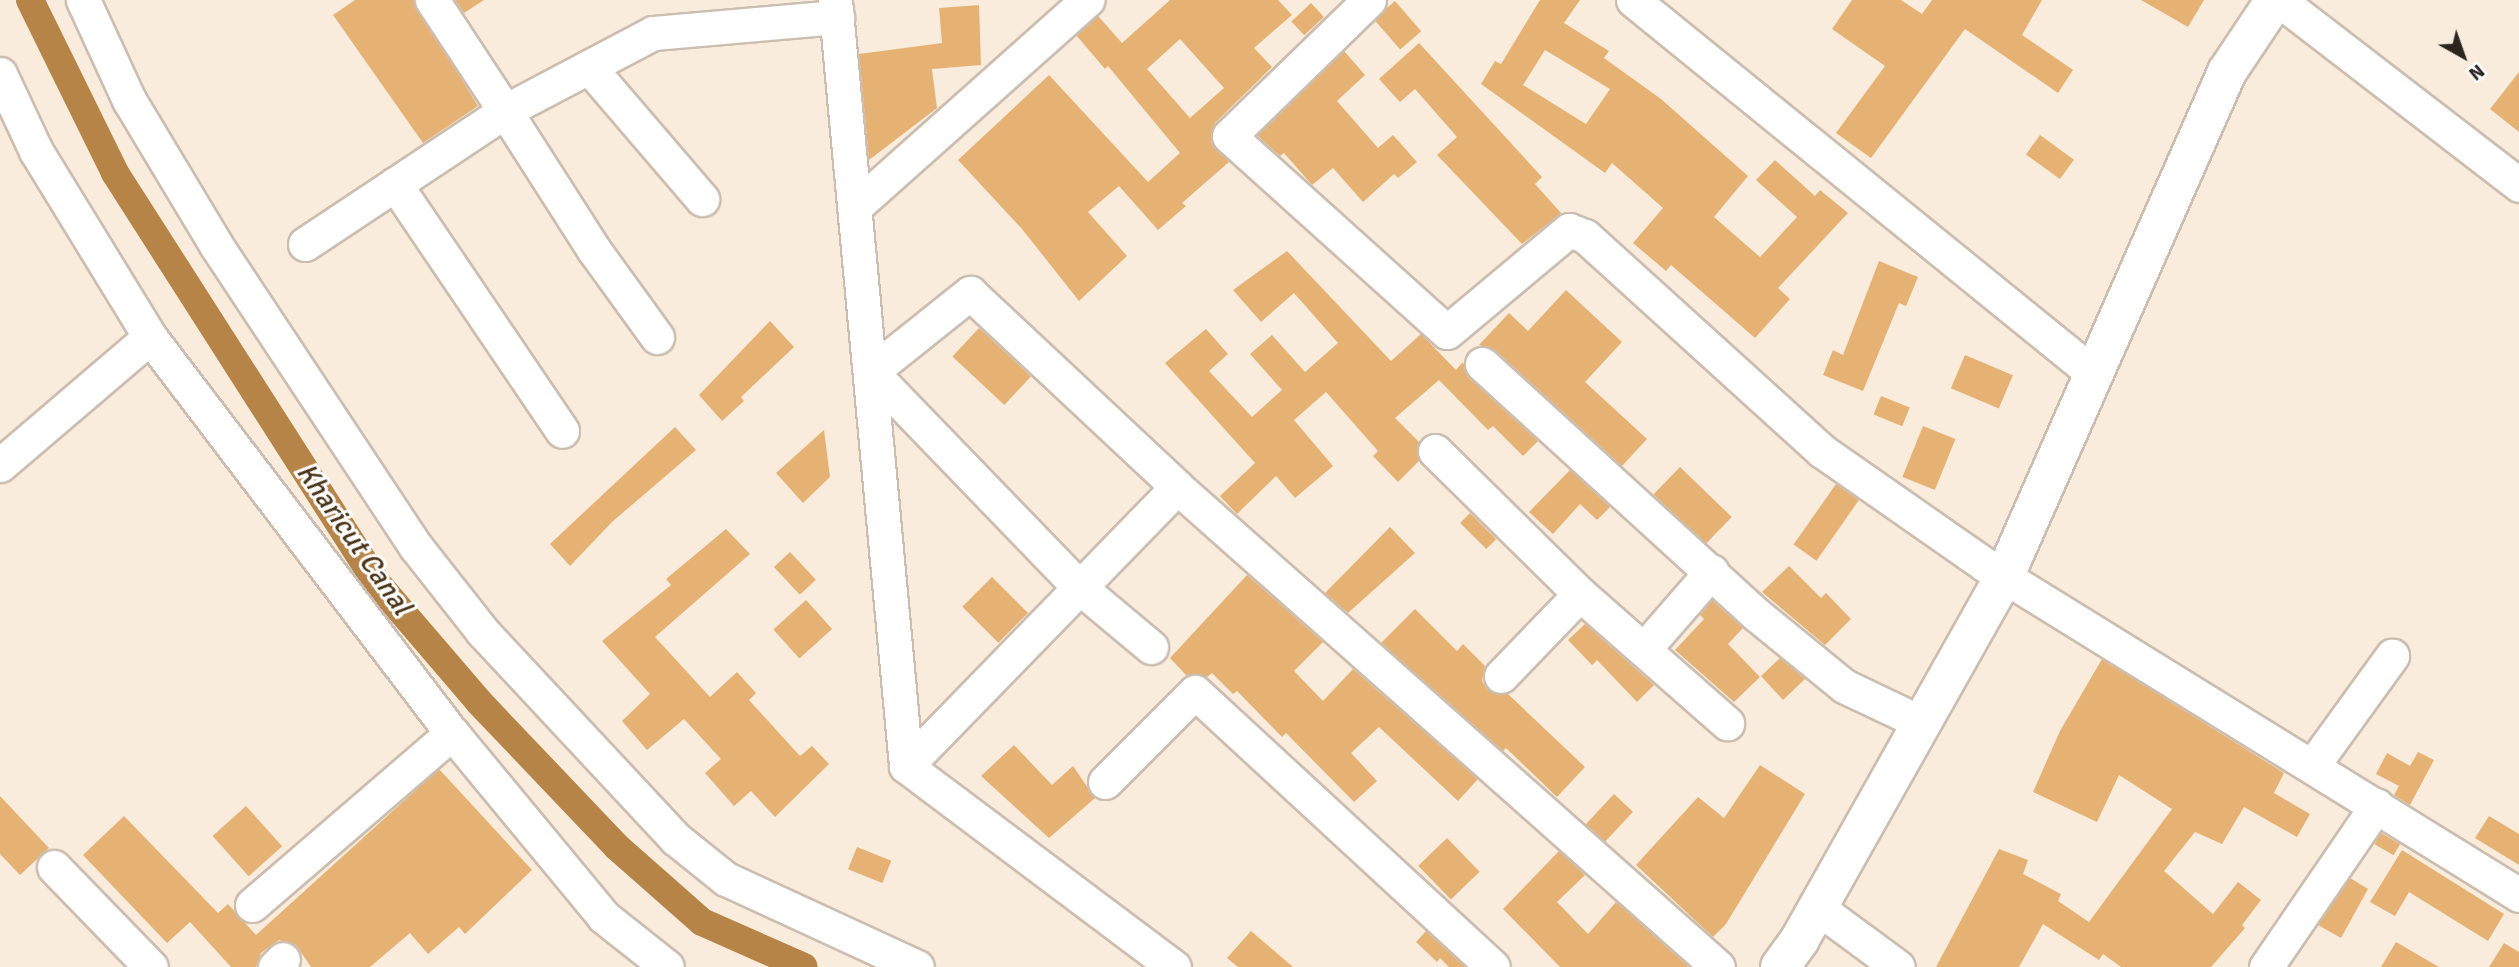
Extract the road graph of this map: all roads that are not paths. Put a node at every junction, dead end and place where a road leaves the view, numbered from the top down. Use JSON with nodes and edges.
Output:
{"nodes":[{"id":1,"x":83,"y":0,"type":"edge"},
{"id":2,"x":432,"y":0,"type":"edge"},
{"id":3,"x":1087,"y":0,"type":"edge"},
{"id":4,"x":1369,"y":0,"type":"edge"},
{"id":5,"x":1633,"y":0,"type":"edge"},
{"id":6,"x":2248,"y":0,"type":"edge"},
{"id":7,"x":2277,"y":0,"type":"edge"},
{"id":8,"x":836,"y":8,"type":"edge"},
{"id":9,"x":589,"y":67,"type":"junction"},
{"id":10,"x":4,"y":94,"type":"edge"},
{"id":11,"x":505,"y":111,"type":"junction"},
{"id":12,"x":0,"y":140,"type":"edge"},
{"id":13,"x":36,"y":151,"type":"junction"},
{"id":14,"x":395,"y":184,"type":"junction"},
{"id":15,"x":2519,"y":185,"type":"edge"},
{"id":16,"x":702,"y":199,"type":"dead end"},
{"id":17,"x":856,"y":206,"type":"junction"},
{"id":18,"x":305,"y":244,"type":"dead end"},
{"id":19,"x":150,"y":337,"type":"junction"},
{"id":20,"x":657,"y":337,"type":"dead end"},
{"id":21,"x":1482,"y":364,"type":"dead end"},
{"id":22,"x":2085,"y":368,"type":"junction"},
{"id":23,"x":871,"y":372,"type":"junction"},
{"id":24,"x":562,"y":431,"type":"dead end"},
{"id":25,"x":1435,"y":451,"type":"dead end"},
{"id":26,"x":0,"y":465,"type":"edge"},
{"id":27,"x":1177,"y":487,"type":"junction"},
{"id":28,"x":1995,"y":568,"type":"junction"},
{"id":29,"x":1712,"y":570,"type":"junction"},
{"id":30,"x":1078,"y":586,"type":"junction"},
{"id":31,"x":1580,"y":594,"type":"junction"},
{"id":32,"x":1151,"y":647,"type":"dead end"},
{"id":33,"x":1644,"y":649,"type":"junction"},
{"id":34,"x":2392,"y":656,"type":"dead end"},
{"id":35,"x":1501,"y":676,"type":"dead end"},
{"id":36,"x":1902,"y":714,"type":"junction"},
{"id":37,"x":1727,"y":723,"type":"dead end"},
{"id":38,"x":452,"y":733,"type":"junction"},
{"id":39,"x":2312,"y":765,"type":"junction"},
{"id":40,"x":906,"y":766,"type":"junction"},
{"id":41,"x":1105,"y":782,"type":"dead end"},
{"id":42,"x":2376,"y":805,"type":"junction"},
{"id":43,"x":54,"y":867,"type":"dead end"},
{"id":44,"x":2519,"y":895,"type":"edge"},
{"id":45,"x":252,"y":905,"type":"dead end"},
{"id":46,"x":1818,"y":908,"type":"junction"},
{"id":47,"x":654,"y":962,"type":"edge"},
{"id":48,"x":151,"y":967,"type":"edge"},
{"id":49,"x":917,"y":967,"type":"edge"},
{"id":50,"x":1174,"y":967,"type":"edge"},
{"id":51,"x":1493,"y":967,"type":"edge"},
{"id":52,"x":1718,"y":967,"type":"edge"},
{"id":53,"x":1755,"y":967,"type":"edge"},
{"id":54,"x":1780,"y":967,"type":"edge"},
{"id":55,"x":1898,"y":967,"type":"edge"},
{"id":56,"x":2266,"y":967,"type":"edge"}],
"edges":[{"from":1,"to":49,"type":"street"},
{"from":2,"to":11,"type":"street"},
{"from":3,"to":17,"type":"street"},
{"from":4,"to":28,"type":"street"},
{"from":5,"to":22,"type":"street"},
{"from":6,"to":22,"type":"main road"},
{"from":7,"to":15,"type":"street"},
{"from":7,"to":22,"type":"main road"},
{"from":8,"to":9,"type":"street"},
{"from":8,"to":17,"type":"street"},
{"from":9,"to":11,"type":"street"},
{"from":9,"to":16,"type":"street"},
{"from":10,"to":13,"type":"street"},
{"from":11,"to":14,"type":"street"},
{"from":11,"to":20,"type":"street"},
{"from":12,"to":13,"type":"street"},
{"from":13,"to":19,"type":"street"},
{"from":14,"to":18,"type":"street"},
{"from":14,"to":24,"type":"street"},
{"from":17,"to":23,"type":"street"},
{"from":19,"to":26,"type":"street"},
{"from":19,"to":38,"type":"street"},
{"from":21,"to":29,"type":"street"},
{"from":22,"to":28,"type":"main road"},
{"from":23,"to":27,"type":"street"},
{"from":23,"to":30,"type":"street"},
{"from":23,"to":40,"type":"street"},
{"from":25,"to":31,"type":"street"},
{"from":27,"to":30,"type":"street"},
{"from":27,"to":52,"type":"street"},
{"from":28,"to":36,"type":"main road"},
{"from":28,"to":39,"type":"street"},
{"from":28,"to":46,"type":"main road"},
{"from":29,"to":33,"type":"street"},
{"from":29,"to":36,"type":"street"},
{"from":30,"to":32,"type":"street"},
{"from":30,"to":40,"type":"street"},
{"from":31,"to":33,"type":"street"},
{"from":31,"to":35,"type":"street"},
{"from":33,"to":37,"type":"street"},
{"from":34,"to":39,"type":"street"},
{"from":36,"to":53,"type":"main road"},
{"from":38,"to":45,"type":"street"},
{"from":38,"to":47,"type":"street"},
{"from":39,"to":42,"type":"street"},
{"from":40,"to":50,"type":"street"},
{"from":41,"to":51,"type":"street"},
{"from":42,"to":44,"type":"street"},
{"from":42,"to":56,"type":"street"},
{"from":43,"to":48,"type":"street"},
{"from":46,"to":54,"type":"main road"},
{"from":46,"to":55,"type":"street"}]}
